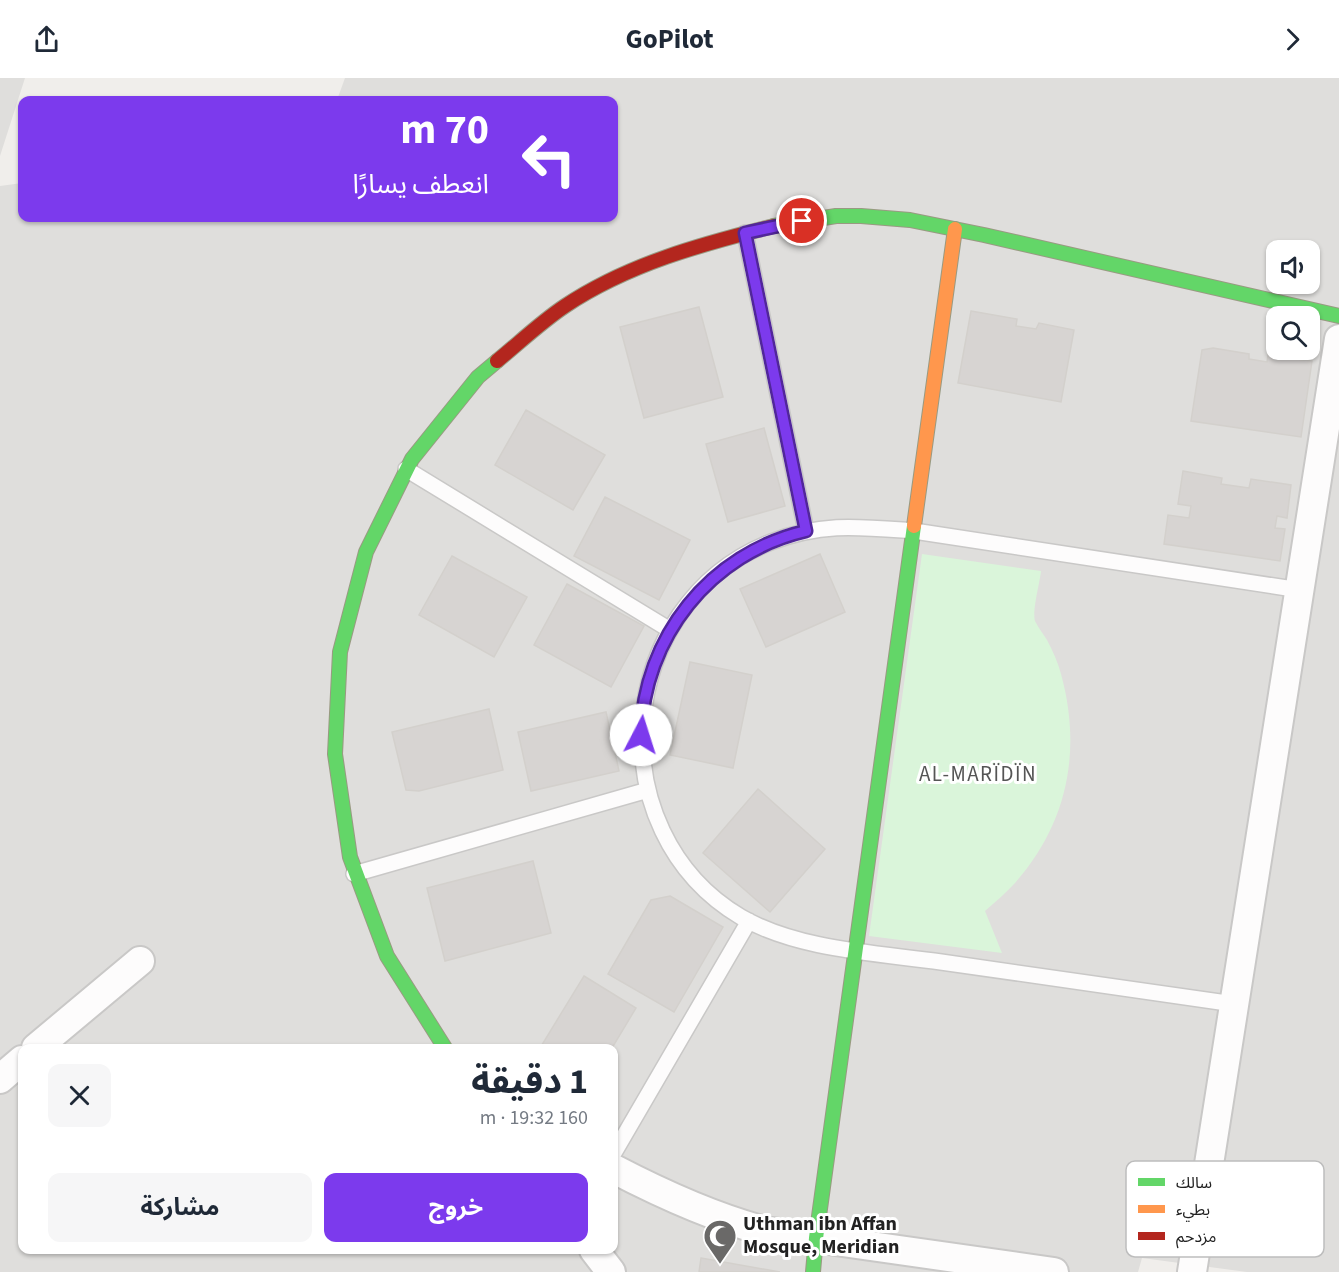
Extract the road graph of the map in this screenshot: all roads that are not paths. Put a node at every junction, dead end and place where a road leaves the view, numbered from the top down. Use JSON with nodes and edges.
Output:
{"nodes":[{"id":1,"x":955,"y":229,"type":"junction"},
{"id":2,"x":745,"y":233,"type":"junction"},
{"id":3,"x":1339,"y":316,"type":"edge"},
{"id":4,"x":1339,"y":339,"type":"edge"},
{"id":5,"x":406,"y":469,"type":"junction"},
{"id":6,"x":806,"y":531,"type":"junction"},
{"id":7,"x":914,"y":531,"type":"junction"},
{"id":8,"x":1300,"y":590,"type":"junction"},
{"id":9,"x":670,"y":630,"type":"junction"},
{"id":10,"x":648,"y":790,"type":"junction"},
{"id":11,"x":354,"y":874,"type":"junction"},
{"id":12,"x":749,"y":921,"type":"junction"},
{"id":13,"x":856,"y":950,"type":"junction"},
{"id":14,"x":140,"y":961,"type":"dead end"},
{"id":15,"x":1234,"y":1004,"type":"junction"},
{"id":16,"x":41,"y":1044,"type":"edge"},
{"id":17,"x":443,"y":1044,"type":"edge"},
{"id":18,"x":18,"y":1063,"type":"edge"},
{"id":19,"x":0,"y":1079,"type":"edge"},
{"id":20,"x":618,"y":1146,"type":"edge"},
{"id":21,"x":1209,"y":1161,"type":"edge"},
{"id":22,"x":618,"y":1171,"type":"edge"},
{"id":23,"x":816,"y":1238,"type":"junction"},
{"id":24,"x":597,"y":1254,"type":"edge"},
{"id":25,"x":1194,"y":1257,"type":"edge"},
{"id":26,"x":611,"y":1272,"type":"edge"},
{"id":27,"x":813,"y":1272,"type":"edge"},
{"id":28,"x":1054,"y":1272,"type":"edge"},
{"id":29,"x":1192,"y":1272,"type":"edge"}],
"edges":[{"from":1,"to":2,"type":"street"},
{"from":1,"to":3,"type":"street"},
{"from":1,"to":7,"type":"street"},
{"from":2,"to":5,"type":"street"},
{"from":2,"to":6,"type":"lane"},
{"from":4,"to":8,"type":"street"},
{"from":5,"to":9,"type":"lane"},
{"from":5,"to":11,"type":"street"},
{"from":6,"to":7,"type":"lane"},
{"from":6,"to":9,"type":"lane"},
{"from":7,"to":8,"type":"lane"},
{"from":7,"to":13,"type":"street"},
{"from":8,"to":15,"type":"street"},
{"from":9,"to":10,"type":"lane"},
{"from":10,"to":11,"type":"lane"},
{"from":10,"to":12,"type":"lane"},
{"from":11,"to":17,"type":"street"},
{"from":12,"to":13,"type":"lane"},
{"from":12,"to":20,"type":"lane"},
{"from":13,"to":15,"type":"lane"},
{"from":13,"to":23,"type":"street"},
{"from":14,"to":16,"type":"street"},
{"from":15,"to":21,"type":"street"},
{"from":18,"to":19,"type":"street"},
{"from":22,"to":23,"type":"street"},
{"from":23,"to":27,"type":"street"},
{"from":23,"to":28,"type":"street"},
{"from":24,"to":26,"type":"street"},
{"from":25,"to":29,"type":"street"}]}
